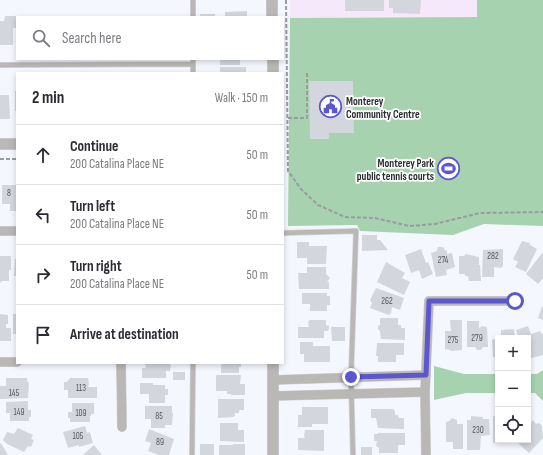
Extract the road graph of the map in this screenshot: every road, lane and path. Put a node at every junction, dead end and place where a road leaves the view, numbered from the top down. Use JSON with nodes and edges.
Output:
{"nodes":[{"id":1,"x":193,"y":0,"type":"edge"},
{"id":2,"x":272,"y":0,"type":"edge"},
{"id":3,"x":286,"y":0,"type":"edge"},
{"id":4,"x":286,"y":12,"type":"junction"},
{"id":5,"x":277,"y":14,"type":"edge"},
{"id":6,"x":193,"y":16,"type":"edge"},
{"id":7,"x":273,"y":60,"type":"edge"},
{"id":8,"x":193,"y":61,"type":"edge"},
{"id":9,"x":0,"y":65,"type":"edge"},
{"id":10,"x":306,"y":71,"type":"dead end"},
{"id":11,"x":193,"y":72,"type":"edge"},
{"id":12,"x":273,"y":72,"type":"edge"},
{"id":13,"x":288,"y":118,"type":"junction"},
{"id":14,"x":0,"y":144,"type":"edge"},
{"id":15,"x":16,"y":144,"type":"edge"},
{"id":16,"x":0,"y":159,"type":"edge"},
{"id":17,"x":16,"y":159,"type":"edge"},
{"id":18,"x":543,"y":212,"type":"edge"},
{"id":19,"x":0,"y":231,"type":"edge"},
{"id":20,"x":16,"y":231,"type":"edge"},
{"id":21,"x":284,"y":233,"type":"edge"},
{"id":22,"x":515,"y":301,"type":"dead end"},
{"id":23,"x":0,"y":362,"type":"edge"},
{"id":24,"x":16,"y":362,"type":"edge"},
{"id":25,"x":121,"y":364,"type":"edge"},
{"id":26,"x":193,"y":364,"type":"edge"},
{"id":27,"x":272,"y":364,"type":"edge"},
{"id":28,"x":426,"y":375,"type":"junction"},
{"id":29,"x":351,"y":377,"type":"junction"},
{"id":30,"x":273,"y":380,"type":"junction"},
{"id":31,"x":425,"y":392,"type":"junction"},
{"id":32,"x":351,"y":394,"type":"junction"},
{"id":33,"x":272,"y":396,"type":"junction"},
{"id":34,"x":122,"y":427,"type":"dead end"},
{"id":35,"x":192,"y":455,"type":"edge"},
{"id":36,"x":273,"y":455,"type":"edge"},
{"id":37,"x":353,"y":455,"type":"edge"},
{"id":38,"x":426,"y":455,"type":"edge"}],
"edges":[{"from":1,"to":6,"type":"lane"},
{"from":2,"to":5,"type":"street"},
{"from":3,"to":4,"type":"path"},
{"from":4,"to":5,"type":"path"},
{"from":4,"to":13,"type":"path"},
{"from":7,"to":12,"type":"street"},
{"from":8,"to":9,"type":"lane"},
{"from":8,"to":11,"type":"lane"},
{"from":10,"to":13,"type":"path"},
{"from":13,"to":18,"type":"path"},
{"from":14,"to":15,"type":"street"},
{"from":16,"to":17,"type":"path"},
{"from":19,"to":20,"type":"street"},
{"from":21,"to":29,"type":"lane"},
{"from":22,"to":28,"type":"street"},
{"from":23,"to":24,"type":"street"},
{"from":25,"to":34,"type":"street"},
{"from":26,"to":35,"type":"lane"},
{"from":27,"to":30,"type":"street"},
{"from":28,"to":29,"type":"street"},
{"from":28,"to":31,"type":"street"},
{"from":29,"to":30,"type":"street"},
{"from":29,"to":32,"type":"lane"},
{"from":30,"to":33,"type":"street"},
{"from":31,"to":32,"type":"street"},
{"from":31,"to":38,"type":"street"},
{"from":32,"to":33,"type":"street"},
{"from":32,"to":37,"type":"lane"},
{"from":33,"to":36,"type":"street"}]}
